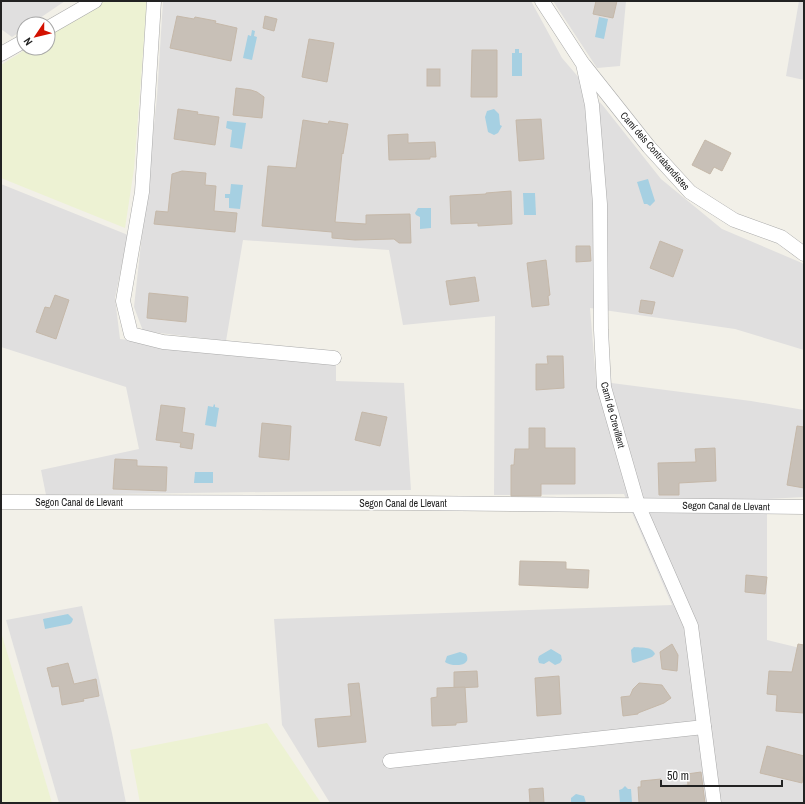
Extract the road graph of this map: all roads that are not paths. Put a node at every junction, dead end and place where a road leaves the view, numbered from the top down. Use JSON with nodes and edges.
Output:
{"nodes":[{"id":1,"x":95,"y":1,"type":"edge"},
{"id":2,"x":154,"y":1,"type":"edge"},
{"id":3,"x":542,"y":1,"type":"edge"},
{"id":4,"x":56,"y":23,"type":"edge"},
{"id":5,"x":16,"y":46,"type":"edge"},
{"id":6,"x":1,"y":54,"type":"edge"},
{"id":7,"x":583,"y":64,"type":"junction"},
{"id":8,"x":804,"y":254,"type":"edge"},
{"id":9,"x":334,"y":358,"type":"dead end"},
{"id":10,"x":1,"y":502,"type":"edge"},
{"id":11,"x":638,"y":505,"type":"junction"},
{"id":12,"x":804,"y":507,"type":"edge"},
{"id":13,"x":704,"y":727,"type":"junction"},
{"id":14,"x":390,"y":761,"type":"dead end"},
{"id":15,"x":714,"y":803,"type":"edge"}],
"edges":[{"from":1,"to":4,"type":"street"},
{"from":2,"to":9,"type":"street"},
{"from":3,"to":7,"type":"street","name":"Camí de Crevillent"},
{"from":5,"to":6,"type":"street"},
{"from":7,"to":8,"type":"street","name":"Camí dels Contrabandistes"},
{"from":7,"to":11,"type":"street","name":"Camí de Crevillent"},
{"from":10,"to":11,"type":"street","name":"Segon Canal de Llevant"},
{"from":11,"to":12,"type":"street","name":"Segon Canal de Llevant"},
{"from":11,"to":13,"type":"street","name":"Camí de Crevillent"},
{"from":13,"to":14,"type":"street"},
{"from":13,"to":15,"type":"street","name":"Camí de Crevillent"}]}
